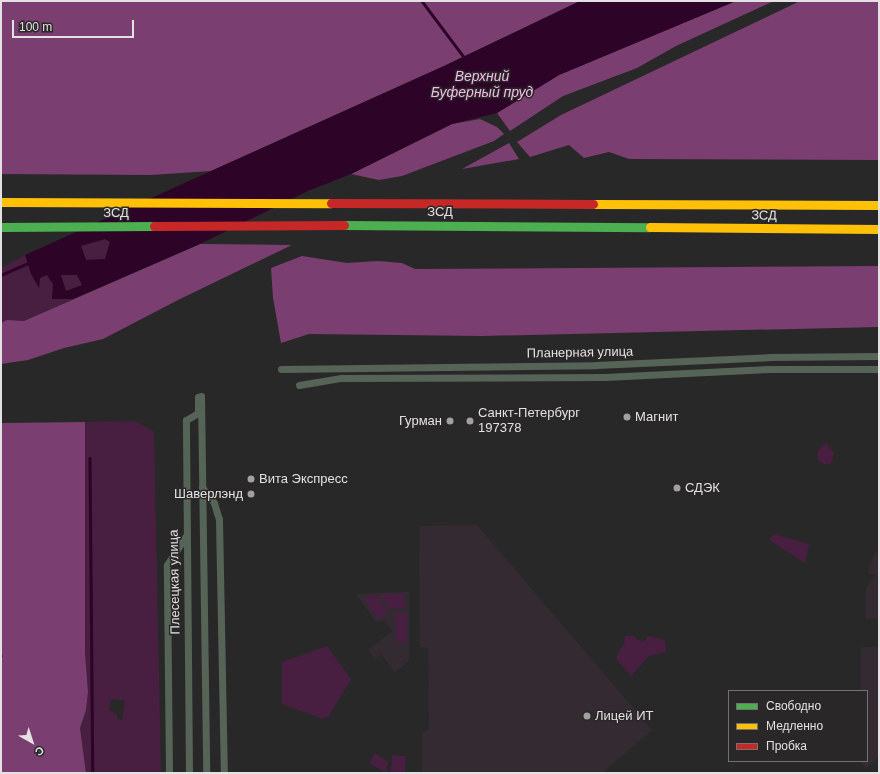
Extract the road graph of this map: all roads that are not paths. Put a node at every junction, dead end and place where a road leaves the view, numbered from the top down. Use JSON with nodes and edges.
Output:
{"nodes":[{"id":1,"x":1,"y":202,"type":"edge"},
{"id":2,"x":879,"y":205,"type":"edge"},
{"id":3,"x":1,"y":227,"type":"edge"},
{"id":4,"x":879,"y":229,"type":"edge"},
{"id":5,"x":879,"y":356,"type":"edge"},
{"id":6,"x":879,"y":369,"type":"edge"},
{"id":7,"x":281,"y":370,"type":"dead end"},
{"id":8,"x":299,"y":385,"type":"dead end"},
{"id":9,"x":202,"y":487,"type":"junction"},
{"id":10,"x":186,"y":536,"type":"junction"},
{"id":11,"x":169,"y":773,"type":"edge"},
{"id":12,"x":190,"y":773,"type":"edge"},
{"id":13,"x":206,"y":773,"type":"edge"},
{"id":14,"x":224,"y":773,"type":"edge"}],
"edges":[{"from":1,"to":2,"type":"highway","name":"ЗСД"},
{"from":3,"to":4,"type":"highway","name":"ЗСД"},
{"from":5,"to":7,"type":"street","name":"Планерная улица"},
{"from":6,"to":8,"type":"street","name":"Планерная улица"},
{"from":9,"to":10,"type":"street","name":"Плесецкая улица"},
{"from":9,"to":13,"type":"street","name":"Плесецкая улица"},
{"from":9,"to":14,"type":"street"},
{"from":10,"to":11,"type":"street"},
{"from":10,"to":12,"type":"street","name":"Плесецкая улица"}]}
